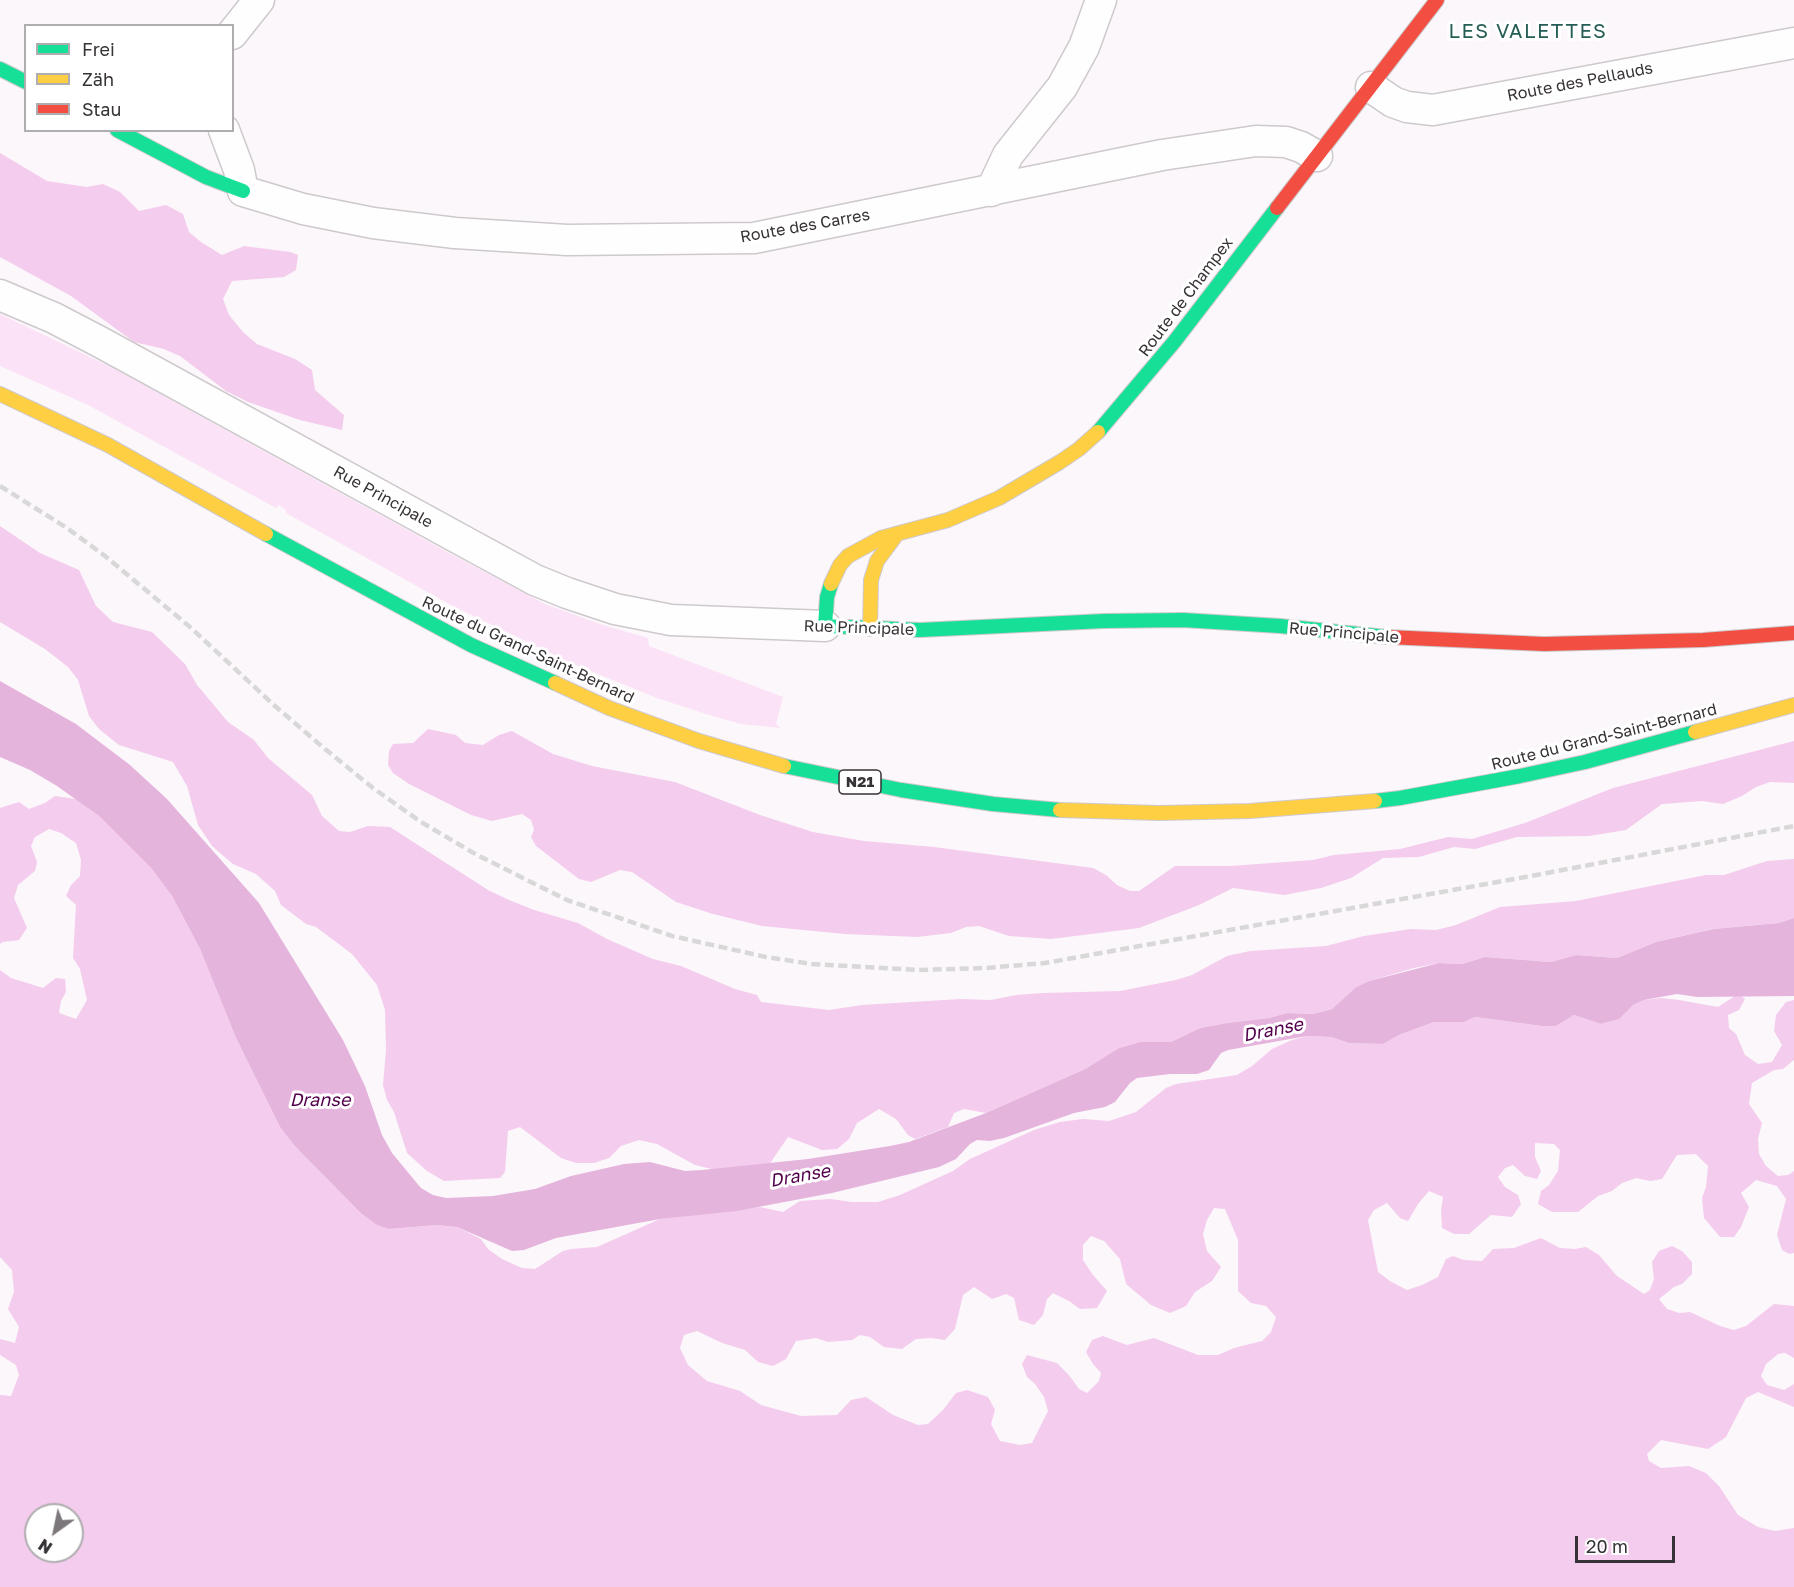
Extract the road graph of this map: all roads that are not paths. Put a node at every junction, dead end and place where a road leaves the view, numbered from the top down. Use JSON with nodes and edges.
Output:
{"nodes":[{"id":1,"x":259,"y":0,"type":"edge"},
{"id":2,"x":1101,"y":0,"type":"edge"},
{"id":3,"x":1437,"y":0,"type":"edge"},
{"id":4,"x":234,"y":31,"type":"edge"},
{"id":5,"x":1794,"y":43,"type":"edge"},
{"id":6,"x":0,"y":69,"type":"edge"},
{"id":7,"x":24,"y":81,"type":"edge"},
{"id":8,"x":1371,"y":87,"type":"junction"},
{"id":9,"x":121,"y":132,"type":"edge"},
{"id":10,"x":225,"y":132,"type":"edge"},
{"id":11,"x":1317,"y":156,"type":"junction"},
{"id":12,"x":991,"y":191,"type":"junction"},
{"id":13,"x":243,"y":192,"type":"junction"},
{"id":14,"x":0,"y":295,"type":"edge"},
{"id":15,"x":0,"y":394,"type":"edge"},
{"id":16,"x":897,"y":534,"type":"junction"},
{"id":17,"x":825,"y":626,"type":"junction"},
{"id":18,"x":870,"y":629,"type":"junction"},
{"id":19,"x":1794,"y":633,"type":"edge"},
{"id":20,"x":1794,"y":705,"type":"edge"}],
"edges":[{"from":1,"to":4,"type":"street"},
{"from":2,"to":12,"type":"street"},
{"from":3,"to":8,"type":"street","name":"Route de Champex"},
{"from":5,"to":8,"type":"street","name":"Route des Pellauds"},
{"from":6,"to":7,"type":"street"},
{"from":8,"to":11,"type":"street","name":"Route de Champex"},
{"from":9,"to":13,"type":"street"},
{"from":10,"to":13,"type":"street"},
{"from":11,"to":12,"type":"street","name":"Route des Carres"},
{"from":11,"to":16,"type":"street","name":"Route de Champex"},
{"from":12,"to":13,"type":"street","name":"Route des Carres"},
{"from":14,"to":17,"type":"street","name":"Rue Principale"},
{"from":15,"to":20,"type":"street","name":"Route du Grand-Saint-Bernard","number":"N21"},
{"from":16,"to":17,"type":"street","name":"Route de Champex"},
{"from":16,"to":18,"type":"street"},
{"from":17,"to":18,"type":"street","name":"Rue Principale"},
{"from":18,"to":19,"type":"street","name":"Rue Principale"}]}
